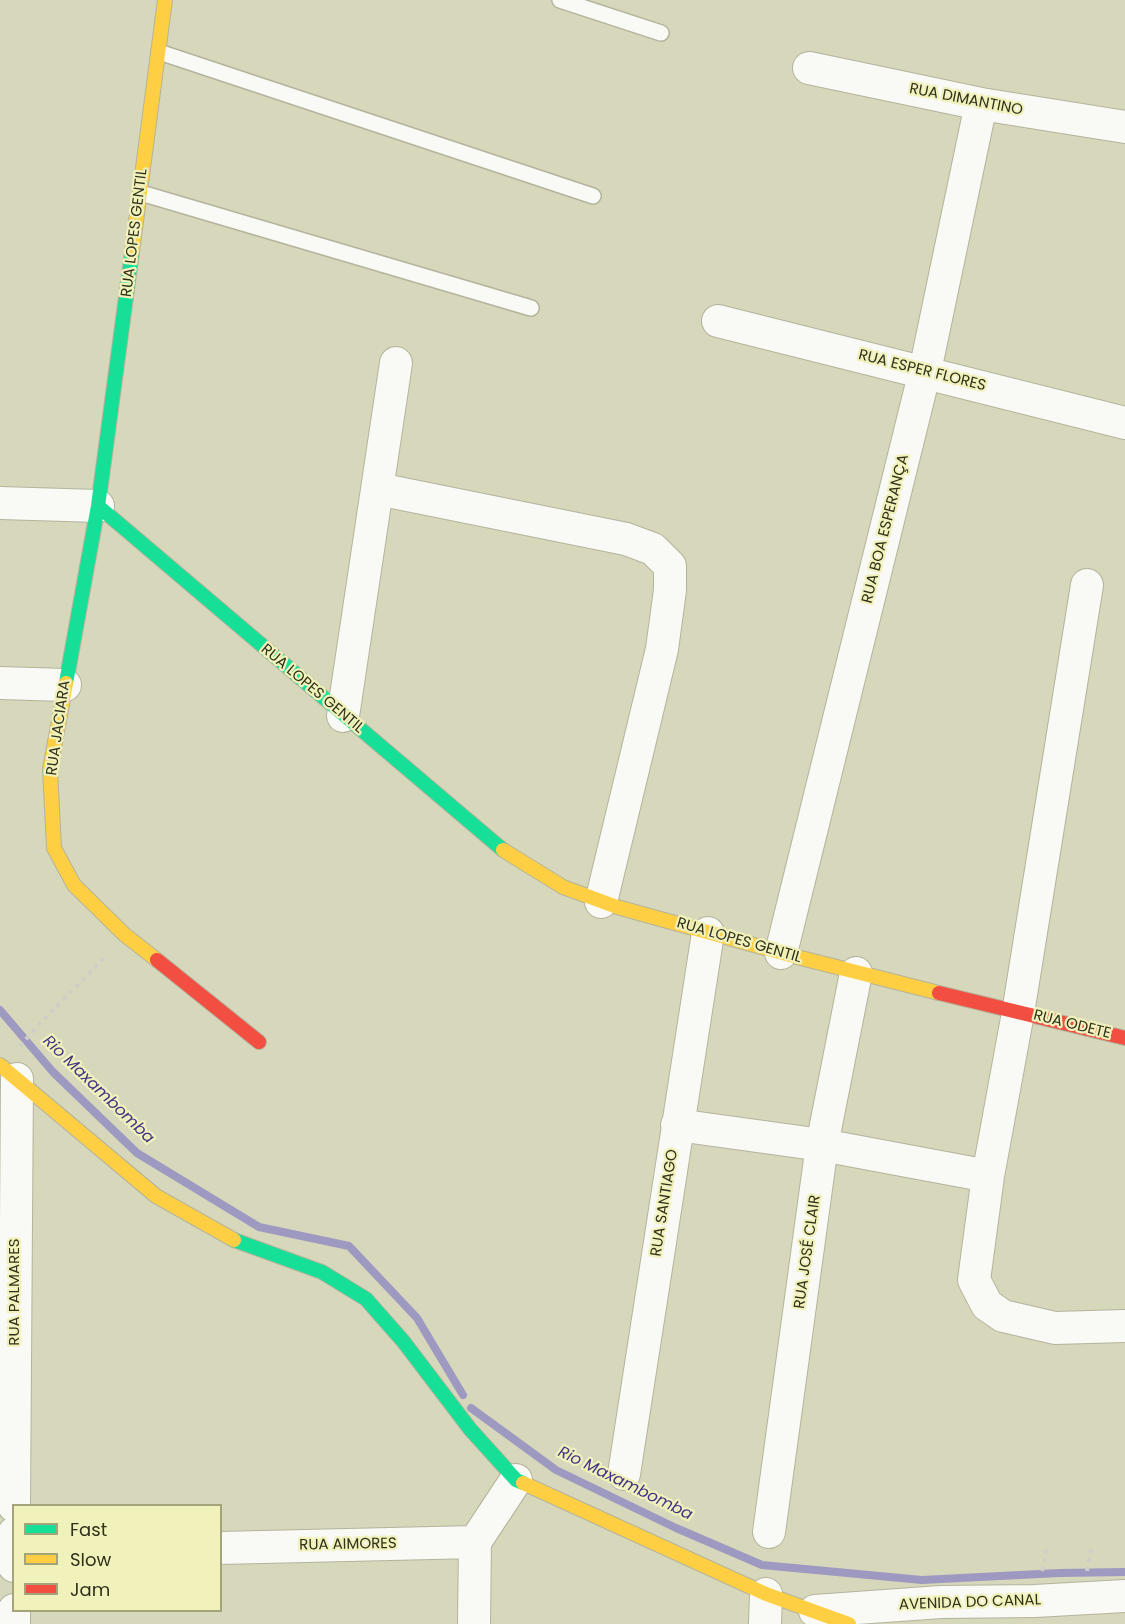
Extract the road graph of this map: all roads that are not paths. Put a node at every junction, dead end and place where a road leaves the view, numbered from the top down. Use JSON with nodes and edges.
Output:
{"nodes":[{"id":1,"x":165,"y":0,"type":"edge"},
{"id":2,"x":560,"y":0,"type":"edge"},
{"id":3,"x":661,"y":33,"type":"dead end"},
{"id":4,"x":159,"y":52,"type":"junction"},
{"id":5,"x":809,"y":68,"type":"dead end"},
{"id":6,"x":981,"y":104,"type":"junction"},
{"id":7,"x":1125,"y":127,"type":"edge"},
{"id":8,"x":141,"y":193,"type":"junction"},
{"id":9,"x":593,"y":196,"type":"dead end"},
{"id":10,"x":531,"y":308,"type":"dead end"},
{"id":11,"x":718,"y":321,"type":"dead end"},
{"id":12,"x":396,"y":363,"type":"dead end"},
{"id":13,"x":925,"y":371,"type":"junction"},
{"id":14,"x":1125,"y":423,"type":"edge"},
{"id":15,"x":378,"y":489,"type":"junction"},
{"id":16,"x":0,"y":503,"type":"edge"},
{"id":17,"x":98,"y":506,"type":"junction"},
{"id":18,"x":1087,"y":585,"type":"dead end"},
{"id":19,"x":0,"y":683,"type":"edge"},
{"id":20,"x":64,"y":685,"type":"junction"},
{"id":21,"x":344,"y":716,"type":"junction"},
{"id":22,"x":601,"y":902,"type":"junction"},
{"id":23,"x":708,"y":933,"type":"junction"},
{"id":24,"x":781,"y":953,"type":"junction"},
{"id":25,"x":856,"y":973,"type":"junction"},
{"id":26,"x":1018,"y":1013,"type":"junction"},
{"id":27,"x":1125,"y":1038,"type":"edge"},
{"id":28,"x":259,"y":1042,"type":"dead end"},
{"id":29,"x":11,"y":1065,"type":"edge"},
{"id":30,"x":677,"y":1125,"type":"junction"},
{"id":31,"x":822,"y":1145,"type":"junction"},
{"id":32,"x":988,"y":1176,"type":"junction"},
{"id":33,"x":1125,"y":1326,"type":"edge"},
{"id":34,"x":624,"y":1474,"type":"dead end"},
{"id":35,"x":516,"y":1480,"type":"junction"},
{"id":36,"x":14,"y":1504,"type":"edge"},
{"id":37,"x":769,"y":1532,"type":"dead end"},
{"id":38,"x":475,"y":1542,"type":"junction"},
{"id":39,"x":222,"y":1548,"type":"edge"},
{"id":40,"x":1125,"y":1596,"type":"edge"},
{"id":41,"x":766,"y":1609,"type":"edge"},
{"id":42,"x":815,"y":1611,"type":"junction"},
{"id":43,"x":939,"y":1613,"type":"edge"},
{"id":44,"x":474,"y":1624,"type":"edge"},
{"id":45,"x":849,"y":1624,"type":"edge"}],
"edges":[{"from":1,"to":4,"type":"street","name":"RUA LOPES GENTIL"},
{"from":2,"to":3,"type":"lane"},
{"from":4,"to":8,"type":"street","name":"RUA LOPES GENTIL"},
{"from":4,"to":9,"type":"lane"},
{"from":5,"to":6,"type":"street","name":"RUA DIMANTINO"},
{"from":6,"to":7,"type":"street","name":"RUA DIMANTINO"},
{"from":6,"to":13,"type":"street","name":"RUA BOA ESPERANÇA"},
{"from":8,"to":10,"type":"lane"},
{"from":8,"to":17,"type":"street","name":"RUA LOPES GENTIL"},
{"from":11,"to":13,"type":"street","name":"RUA ESPER FLORES"},
{"from":12,"to":15,"type":"street"},
{"from":13,"to":14,"type":"street","name":"RUA ESPER FLORES"},
{"from":13,"to":24,"type":"street","name":"RUA BOA ESPERANÇA"},
{"from":15,"to":21,"type":"street"},
{"from":15,"to":22,"type":"street"},
{"from":16,"to":17,"type":"street"},
{"from":17,"to":20,"type":"street","name":"RUA JACIARA"},
{"from":17,"to":21,"type":"street","name":"RUA LOPES GENTIL"},
{"from":18,"to":26,"type":"street"},
{"from":19,"to":20,"type":"street"},
{"from":20,"to":28,"type":"street","name":"RUA JACIARA"},
{"from":21,"to":22,"type":"street","name":"RUA LOPES GENTIL"},
{"from":22,"to":23,"type":"street","name":"RUA LOPES GENTIL"},
{"from":23,"to":24,"type":"street","name":"RUA LOPES GENTIL"},
{"from":23,"to":30,"type":"street","name":"RUA SANTIAGO"},
{"from":24,"to":25,"type":"street","name":"RUA LOPES GENTIL"},
{"from":25,"to":26,"type":"street","name":"RUA LOPES GENTIL"},
{"from":25,"to":31,"type":"street","name":"RUA JOSÉ CLAIR"},
{"from":26,"to":27,"type":"street","name":"RUA ODETE"},
{"from":26,"to":32,"type":"street"},
{"from":29,"to":35,"type":"street"},
{"from":29,"to":36,"type":"street","name":"RUA PALMARES"},
{"from":30,"to":31,"type":"street"},
{"from":30,"to":34,"type":"street","name":"RUA SANTIAGO"},
{"from":31,"to":32,"type":"street"},
{"from":31,"to":37,"type":"street","name":"RUA JOSÉ CLAIR"},
{"from":32,"to":33,"type":"street"},
{"from":35,"to":38,"type":"street"},
{"from":35,"to":41,"type":"street"},
{"from":38,"to":39,"type":"street","name":"RUA AIMORES"},
{"from":38,"to":44,"type":"street"},
{"from":40,"to":43,"type":"street","name":"AVENIDA DO CANAL"},
{"from":41,"to":42,"type":"street"},
{"from":42,"to":43,"type":"street","name":"AVENIDA DO CANAL"},
{"from":42,"to":45,"type":"street"}]}
